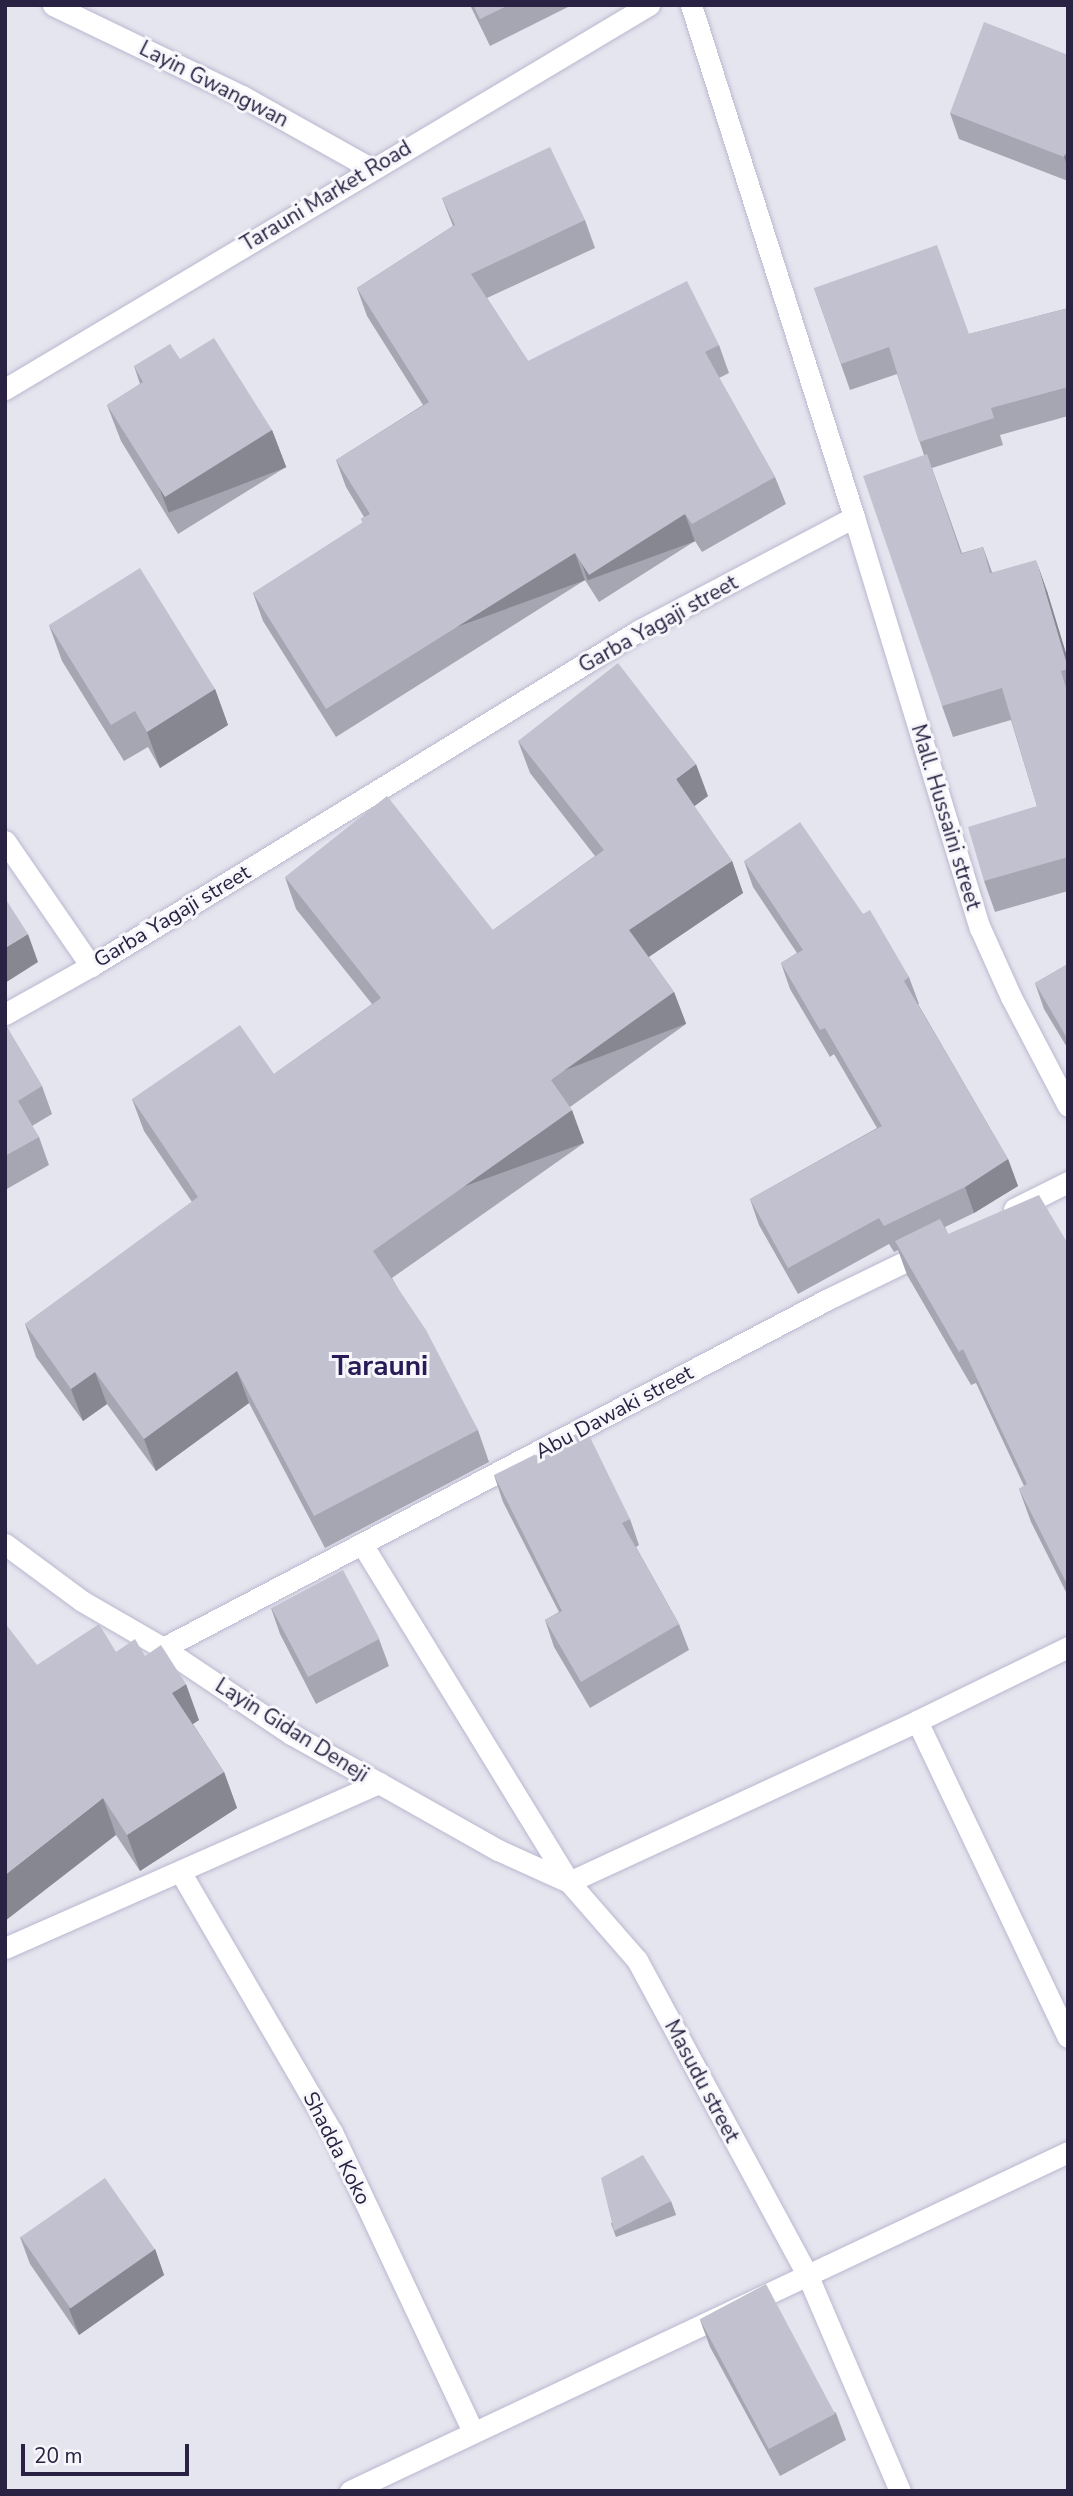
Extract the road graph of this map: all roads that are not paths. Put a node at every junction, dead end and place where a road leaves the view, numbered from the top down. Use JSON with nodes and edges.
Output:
{"nodes":[{"id":1,"x":53,"y":5,"type":"edge"},
{"id":2,"x":649,"y":5,"type":"edge"},
{"id":3,"x":691,"y":5,"type":"edge"},
{"id":4,"x":372,"y":169,"type":"junction"},
{"id":5,"x":5,"y":389,"type":"edge"},
{"id":6,"x":854,"y":517,"type":"junction"},
{"id":7,"x":5,"y":841,"type":"edge"},
{"id":8,"x":90,"y":966,"type":"junction"},
{"id":9,"x":5,"y":1014,"type":"edge"},
{"id":10,"x":1068,"y":1106,"type":"edge"},
{"id":11,"x":1068,"y":1182,"type":"edge"},
{"id":12,"x":995,"y":1218,"type":"edge"},
{"id":13,"x":947,"y":1241,"type":"edge"},
{"id":14,"x":5,"y":1544,"type":"edge"},
{"id":15,"x":362,"y":1544,"type":"junction"},
{"id":16,"x":1068,"y":1647,"type":"edge"},
{"id":17,"x":163,"y":1648,"type":"junction"},
{"id":18,"x":917,"y":1721,"type":"junction"},
{"id":19,"x":379,"y":1783,"type":"junction"},
{"id":20,"x":181,"y":1873,"type":"junction"},
{"id":21,"x":569,"y":1882,"type":"junction"},
{"id":22,"x":5,"y":1948,"type":"edge"},
{"id":23,"x":1068,"y":2037,"type":"edge"},
{"id":24,"x":1068,"y":2152,"type":"edge"},
{"id":25,"x":807,"y":2274,"type":"junction"},
{"id":26,"x":473,"y":2432,"type":"junction"},
{"id":27,"x":351,"y":2491,"type":"edge"},
{"id":28,"x":900,"y":2491,"type":"edge"}],
"edges":[{"from":1,"to":4,"type":"street","name":"Layin Gwangwan"},
{"from":2,"to":4,"type":"street","name":"Tarauni Market Road"},
{"from":3,"to":6,"type":"street"},
{"from":4,"to":5,"type":"street","name":"Tarauni Market Road"},
{"from":6,"to":8,"type":"street","name":"Garba Yagaji street"},
{"from":6,"to":10,"type":"street","name":"Mall. Hussaini street"},
{"from":7,"to":8,"type":"street"},
{"from":8,"to":9,"type":"street","name":"Garba Yagaji street"},
{"from":11,"to":12,"type":"street"},
{"from":13,"to":15,"type":"street","name":"Abu Dawaki street"},
{"from":14,"to":17,"type":"street","name":"Layin Gidan Deneji"},
{"from":15,"to":17,"type":"street","name":"Abu Dawaki street"},
{"from":15,"to":21,"type":"street"},
{"from":16,"to":18,"type":"street"},
{"from":17,"to":19,"type":"street","name":"Layin Gidan Deneji"},
{"from":18,"to":21,"type":"street"},
{"from":18,"to":23,"type":"street"},
{"from":19,"to":20,"type":"street","name":"Layin Gidan Deneji"},
{"from":19,"to":21,"type":"street","name":"Masudu street"},
{"from":20,"to":22,"type":"street","name":"Layin Gidan Deneji"},
{"from":20,"to":26,"type":"street","name":"Shadda Koko"},
{"from":21,"to":25,"type":"street","name":"Masudu street"},
{"from":24,"to":25,"type":"street"},
{"from":25,"to":26,"type":"street"},
{"from":25,"to":28,"type":"street","name":"Masudu street"},
{"from":26,"to":27,"type":"street"}]}
